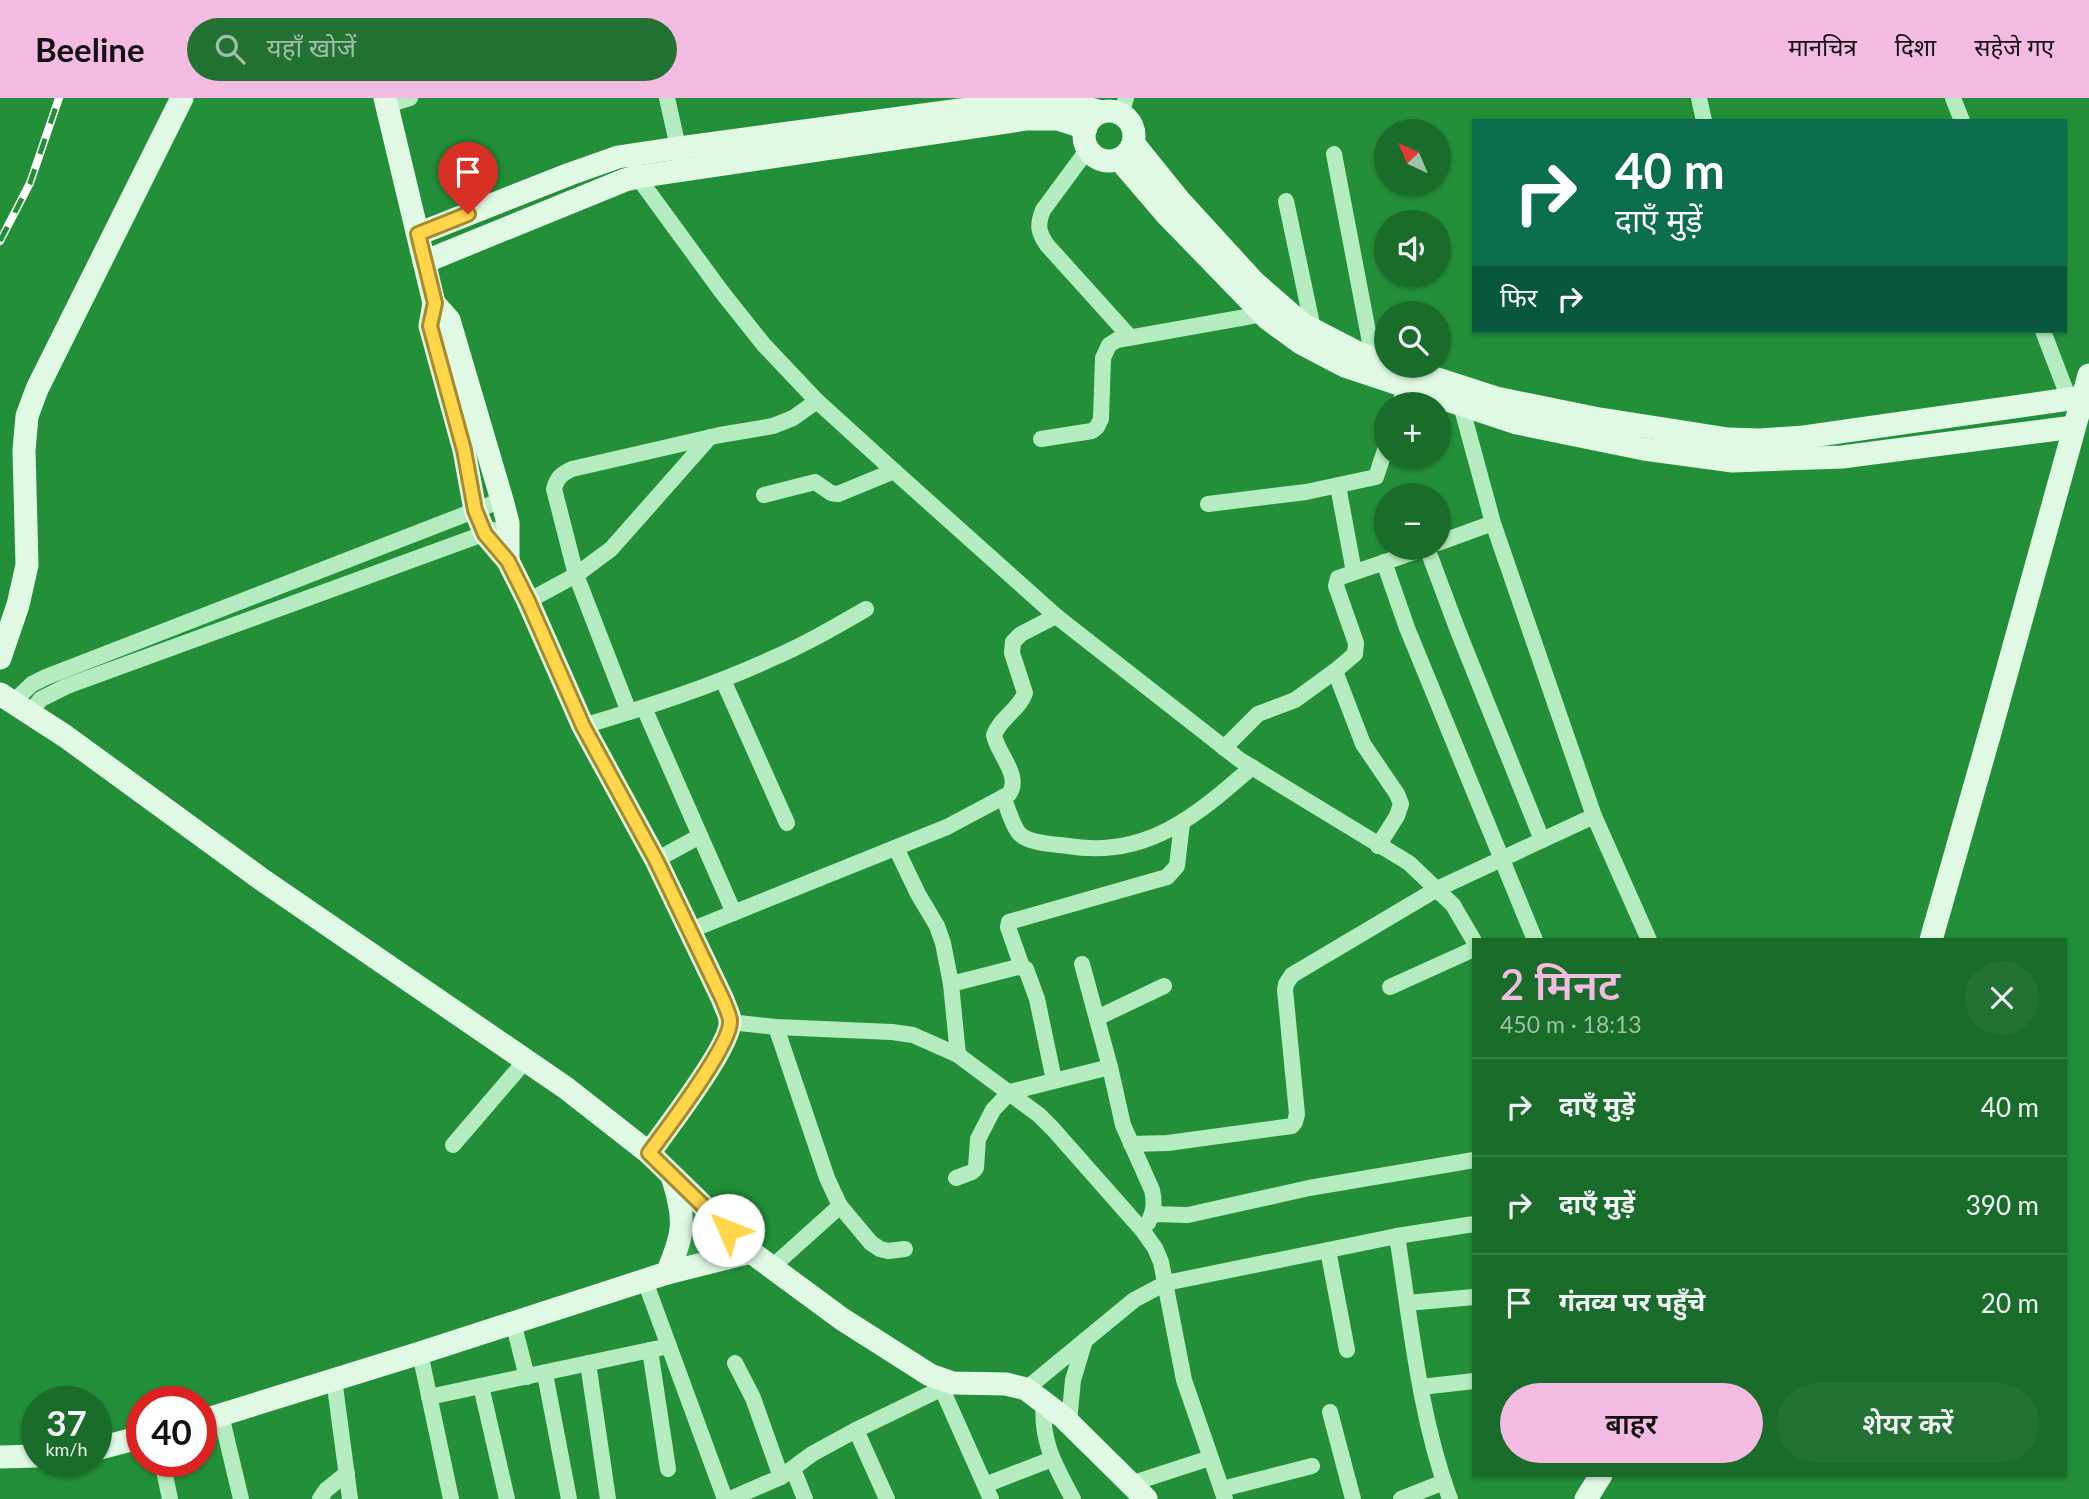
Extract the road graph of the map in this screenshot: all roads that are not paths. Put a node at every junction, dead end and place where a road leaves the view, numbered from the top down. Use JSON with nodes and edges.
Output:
{"nodes":[{"id":1,"x":182,"y":98,"type":"edge"},
{"id":2,"x":410,"y":98,"type":"edge"},
{"id":3,"x":667,"y":98,"type":"edge"},
{"id":4,"x":1699,"y":98,"type":"edge"},
{"id":5,"x":1953,"y":98,"type":"edge"},
{"id":6,"x":386,"y":102,"type":"edge"},
{"id":7,"x":1704,"y":119,"type":"edge"},
{"id":8,"x":1961,"y":119,"type":"edge"},
{"id":9,"x":1104,"y":120,"type":"edge"},
{"id":10,"x":1126,"y":151,"type":"junction"},
{"id":11,"x":1334,"y":154,"type":"dead end"},
{"id":12,"x":680,"y":158,"type":"junction"},
{"id":13,"x":632,"y":167,"type":"junction"},
{"id":14,"x":1286,"y":201,"type":"dead end"},
{"id":15,"x":418,"y":234,"type":"junction"},
{"id":16,"x":424,"y":262,"type":"junction"},
{"id":17,"x":435,"y":303,"type":"junction"},
{"id":18,"x":1263,"y":314,"type":"junction"},
{"id":19,"x":1313,"y":329,"type":"junction"},
{"id":20,"x":2044,"y":333,"type":"edge"},
{"id":21,"x":1130,"y":337,"type":"junction"},
{"id":22,"x":1374,"y":337,"type":"edge"},
{"id":23,"x":1374,"y":358,"type":"edge"},
{"id":24,"x":1401,"y":385,"type":"edge"},
{"id":25,"x":2080,"y":390,"type":"edge"},
{"id":26,"x":1457,"y":395,"type":"junction"},
{"id":27,"x":817,"y":401,"type":"junction"},
{"id":28,"x":2074,"y":427,"type":"junction"},
{"id":29,"x":710,"y":437,"type":"junction"},
{"id":30,"x":1041,"y":439,"type":"dead end"},
{"id":31,"x":1740,"y":450,"type":"junction"},
{"id":32,"x":1379,"y":469,"type":"edge"},
{"id":33,"x":894,"y":471,"type":"junction"},
{"id":34,"x":1338,"y":486,"type":"junction"},
{"id":35,"x":764,"y":495,"type":"dead end"},
{"id":36,"x":502,"y":500,"type":"junction"},
{"id":37,"x":1208,"y":503,"type":"dead end"},
{"id":38,"x":475,"y":510,"type":"junction"},
{"id":39,"x":508,"y":523,"type":"junction"},
{"id":40,"x":1493,"y":523,"type":"junction"},
{"id":41,"x":485,"y":534,"type":"junction"},
{"id":42,"x":1451,"y":538,"type":"edge"},
{"id":43,"x":1390,"y":560,"type":"edge"},
{"id":44,"x":1431,"y":560,"type":"edge"},
{"id":45,"x":508,"y":561,"type":"junction"},
{"id":46,"x":1384,"y":562,"type":"junction"},
{"id":47,"x":1354,"y":572,"type":"junction"},
{"id":48,"x":576,"y":575,"type":"junction"},
{"id":49,"x":528,"y":601,"type":"junction"},
{"id":50,"x":866,"y":609,"type":"dead end"},
{"id":51,"x":1056,"y":616,"type":"junction"},
{"id":52,"x":0,"y":658,"type":"edge"},
{"id":53,"x":1335,"y":671,"type":"junction"},
{"id":54,"x":723,"y":680,"type":"junction"},
{"id":55,"x":14,"y":703,"type":"edge"},
{"id":56,"x":637,"y":710,"type":"junction"},
{"id":57,"x":583,"y":726,"type":"junction"},
{"id":58,"x":1224,"y":748,"type":"junction"},
{"id":59,"x":1252,"y":766,"type":"junction"},
{"id":60,"x":1003,"y":797,"type":"junction"},
{"id":61,"x":1594,"y":816,"type":"junction"},
{"id":62,"x":787,"y":823,"type":"dead end"},
{"id":63,"x":1182,"y":823,"type":"junction"},
{"id":64,"x":700,"y":836,"type":"junction"},
{"id":65,"x":1542,"y":840,"type":"junction"},
{"id":66,"x":1378,"y":846,"type":"junction"},
{"id":67,"x":896,"y":848,"type":"junction"},
{"id":68,"x":1501,"y":859,"type":"junction"},
{"id":69,"x":656,"y":860,"type":"junction"},
{"id":70,"x":1437,"y":889,"type":"junction"},
{"id":71,"x":734,"y":913,"type":"junction"},
{"id":72,"x":691,"y":930,"type":"junction"},
{"id":73,"x":1472,"y":938,"type":"edge"},
{"id":74,"x":1534,"y":938,"type":"edge"},
{"id":75,"x":1648,"y":938,"type":"edge"},
{"id":76,"x":1932,"y":938,"type":"edge"},
{"id":77,"x":1472,"y":950,"type":"edge"},
{"id":78,"x":1082,"y":964,"type":"dead end"},
{"id":79,"x":1022,"y":967,"type":"junction"},
{"id":80,"x":951,"y":984,"type":"junction"},
{"id":81,"x":1164,"y":986,"type":"dead end"},
{"id":82,"x":1390,"y":987,"type":"dead end"},
{"id":83,"x":1097,"y":1018,"type":"junction"},
{"id":84,"x":730,"y":1022,"type":"junction"},
{"id":85,"x":776,"y":1027,"type":"junction"},
{"id":86,"x":958,"y":1055,"type":"junction"},
{"id":87,"x":526,"y":1060,"type":"junction"},
{"id":88,"x":1110,"y":1067,"type":"junction"},
{"id":89,"x":1054,"y":1080,"type":"junction"},
{"id":90,"x":1010,"y":1092,"type":"junction"},
{"id":91,"x":1130,"y":1144,"type":"junction"},
{"id":92,"x":453,"y":1145,"type":"dead end"},
{"id":93,"x":649,"y":1153,"type":"junction"},
{"id":94,"x":1472,"y":1160,"type":"edge"},
{"id":95,"x":672,"y":1176,"type":"junction"},
{"id":96,"x":956,"y":1178,"type":"dead end"},
{"id":97,"x":840,"y":1206,"type":"junction"},
{"id":98,"x":1153,"y":1214,"type":"junction"},
{"id":99,"x":1472,"y":1224,"type":"edge"},
{"id":100,"x":1143,"y":1231,"type":"junction"},
{"id":101,"x":1397,"y":1236,"type":"junction"},
{"id":102,"x":905,"y":1249,"type":"dead end"},
{"id":103,"x":1328,"y":1250,"type":"junction"},
{"id":104,"x":751,"y":1252,"type":"junction"},
{"id":105,"x":771,"y":1268,"type":"junction"},
{"id":106,"x":667,"y":1273,"type":"junction"},
{"id":107,"x":645,"y":1281,"type":"junction"},
{"id":108,"x":1167,"y":1283,"type":"junction"},
{"id":109,"x":1472,"y":1297,"type":"edge"},
{"id":110,"x":1408,"y":1303,"type":"junction"},
{"id":111,"x":513,"y":1322,"type":"junction"},
{"id":112,"x":1086,"y":1338,"type":"junction"},
{"id":113,"x":669,"y":1346,"type":"junction"},
{"id":114,"x":650,"y":1350,"type":"junction"},
{"id":115,"x":1347,"y":1350,"type":"dead end"},
{"id":116,"x":419,"y":1353,"type":"junction"},
{"id":117,"x":587,"y":1363,"type":"junction"},
{"id":118,"x":736,"y":1363,"type":"dead end"},
{"id":119,"x":545,"y":1374,"type":"junction"},
{"id":120,"x":527,"y":1377,"type":"junction"},
{"id":121,"x":334,"y":1379,"type":"junction"},
{"id":122,"x":1472,"y":1381,"type":"edge"},
{"id":123,"x":948,"y":1386,"type":"junction"},
{"id":124,"x":481,"y":1387,"type":"junction"},
{"id":125,"x":1421,"y":1387,"type":"junction"},
{"id":126,"x":1035,"y":1395,"type":"junction"},
{"id":127,"x":429,"y":1397,"type":"junction"},
{"id":128,"x":1330,"y":1412,"type":"dead end"},
{"id":129,"x":217,"y":1416,"type":"edge"},
{"id":130,"x":1069,"y":1422,"type":"junction"},
{"id":131,"x":856,"y":1430,"type":"junction"},
{"id":132,"x":217,"y":1434,"type":"edge"},
{"id":133,"x":21,"y":1456,"type":"edge"},
{"id":134,"x":0,"y":1457,"type":"edge"},
{"id":135,"x":1210,"y":1458,"type":"junction"},
{"id":136,"x":1052,"y":1459,"type":"junction"},
{"id":137,"x":1312,"y":1466,"type":"dead end"},
{"id":138,"x":668,"y":1469,"type":"dead end"},
{"id":139,"x":347,"y":1473,"type":"junction"},
{"id":140,"x":787,"y":1473,"type":"junction"},
{"id":141,"x":165,"y":1477,"type":"edge"},
{"id":142,"x":1444,"y":1482,"type":"junction"},
{"id":143,"x":988,"y":1492,"type":"edge"},
{"id":144,"x":1138,"y":1492,"type":"edge"},
{"id":145,"x":1224,"y":1494,"type":"edge"},
{"id":146,"x":170,"y":1499,"type":"edge"},
{"id":147,"x":241,"y":1499,"type":"edge"},
{"id":148,"x":320,"y":1499,"type":"edge"},
{"id":149,"x":350,"y":1499,"type":"edge"},
{"id":150,"x":450,"y":1499,"type":"edge"},
{"id":151,"x":507,"y":1499,"type":"edge"},
{"id":152,"x":569,"y":1499,"type":"edge"},
{"id":153,"x":608,"y":1499,"type":"edge"},
{"id":154,"x":728,"y":1499,"type":"edge"},
{"id":155,"x":805,"y":1499,"type":"edge"},
{"id":156,"x":887,"y":1499,"type":"edge"},
{"id":157,"x":1073,"y":1499,"type":"edge"},
{"id":158,"x":1353,"y":1499,"type":"edge"},
{"id":159,"x":1401,"y":1499,"type":"edge"},
{"id":160,"x":1450,"y":1499,"type":"edge"}],
"edges":[{"from":1,"to":52,"type":"street"},
{"from":2,"to":6,"type":"street"},
{"from":3,"to":12,"type":"street"},
{"from":4,"to":7,"type":"street"},
{"from":5,"to":8,"type":"street"},
{"from":6,"to":15,"type":"street"},
{"from":9,"to":10,"type":"street"},
{"from":9,"to":10,"type":"street"},
{"from":9,"to":12,"type":"street"},
{"from":9,"to":21,"type":"street"},
{"from":10,"to":18,"type":"street"},
{"from":10,"to":19,"type":"street"},
{"from":11,"to":22,"type":"street"},
{"from":12,"to":13,"type":"street"},
{"from":13,"to":15,"type":"street"},
{"from":13,"to":16,"type":"street"},
{"from":13,"to":27,"type":"street"},
{"from":14,"to":19,"type":"street"},
{"from":15,"to":16,"type":"street"},
{"from":16,"to":17,"type":"street"},
{"from":17,"to":36,"type":"street"},
{"from":17,"to":38,"type":"street"},
{"from":18,"to":21,"type":"street"},
{"from":18,"to":24,"type":"street"},
{"from":19,"to":23,"type":"street"},
{"from":20,"to":25,"type":"street"},
{"from":21,"to":30,"type":"street"},
{"from":24,"to":26,"type":"street"},
{"from":25,"to":28,"type":"street"},
{"from":25,"to":31,"type":"street"},
{"from":26,"to":31,"type":"street"},
{"from":26,"to":40,"type":"street"},
{"from":27,"to":29,"type":"street"},
{"from":27,"to":33,"type":"street"},
{"from":28,"to":31,"type":"street"},
{"from":28,"to":76,"type":"street"},
{"from":29,"to":48,"type":"street"},
{"from":29,"to":48,"type":"street"},
{"from":32,"to":34,"type":"street"},
{"from":33,"to":35,"type":"street"},
{"from":33,"to":51,"type":"street"},
{"from":34,"to":37,"type":"street"},
{"from":34,"to":47,"type":"street"},
{"from":36,"to":38,"type":"street"},
{"from":36,"to":39,"type":"street"},
{"from":38,"to":41,"type":"street"},
{"from":38,"to":55,"type":"street"},
{"from":39,"to":41,"type":"street"},
{"from":39,"to":45,"type":"street"},
{"from":40,"to":42,"type":"street"},
{"from":40,"to":61,"type":"street"},
{"from":41,"to":45,"type":"street"},
{"from":41,"to":55,"type":"street"},
{"from":43,"to":46,"type":"street"},
{"from":44,"to":65,"type":"street"},
{"from":45,"to":49,"type":"street"},
{"from":46,"to":47,"type":"street"},
{"from":46,"to":68,"type":"street"},
{"from":47,"to":53,"type":"street"},
{"from":48,"to":49,"type":"street"},
{"from":48,"to":56,"type":"street"},
{"from":49,"to":57,"type":"street"},
{"from":50,"to":54,"type":"street"},
{"from":51,"to":58,"type":"street"},
{"from":51,"to":60,"type":"street"},
{"from":53,"to":58,"type":"street"},
{"from":53,"to":66,"type":"street"},
{"from":54,"to":56,"type":"street"},
{"from":54,"to":62,"type":"street"},
{"from":55,"to":87,"type":"street"},
{"from":56,"to":57,"type":"street"},
{"from":56,"to":64,"type":"street"},
{"from":57,"to":69,"type":"street"},
{"from":58,"to":59,"type":"street"},
{"from":59,"to":63,"type":"street"},
{"from":59,"to":66,"type":"street"},
{"from":60,"to":63,"type":"street"},
{"from":60,"to":67,"type":"street"},
{"from":61,"to":65,"type":"street"},
{"from":61,"to":75,"type":"street"},
{"from":63,"to":79,"type":"street"},
{"from":64,"to":69,"type":"street"},
{"from":64,"to":71,"type":"street"},
{"from":65,"to":68,"type":"street"},
{"from":66,"to":70,"type":"street"},
{"from":67,"to":71,"type":"street"},
{"from":67,"to":80,"type":"street"},
{"from":68,"to":70,"type":"street"},
{"from":68,"to":74,"type":"street"},
{"from":69,"to":72,"type":"street"},
{"from":70,"to":73,"type":"street"},
{"from":70,"to":91,"type":"street"},
{"from":71,"to":72,"type":"street"},
{"from":72,"to":84,"type":"street"},
{"from":77,"to":82,"type":"street"},
{"from":78,"to":83,"type":"street"},
{"from":79,"to":80,"type":"street"},
{"from":79,"to":89,"type":"street"},
{"from":80,"to":86,"type":"street"},
{"from":81,"to":83,"type":"street"},
{"from":83,"to":88,"type":"street"},
{"from":84,"to":85,"type":"street"},
{"from":84,"to":93,"type":"street"},
{"from":85,"to":86,"type":"street"},
{"from":85,"to":97,"type":"street"},
{"from":86,"to":90,"type":"street"},
{"from":87,"to":92,"type":"street"},
{"from":87,"to":93,"type":"street"},
{"from":88,"to":89,"type":"street"},
{"from":88,"to":91,"type":"street"},
{"from":89,"to":90,"type":"street"},
{"from":90,"to":96,"type":"street"},
{"from":90,"to":100,"type":"street"},
{"from":91,"to":98,"type":"street"},
{"from":93,"to":95,"type":"street"},
{"from":94,"to":98,"type":"street"},
{"from":95,"to":104,"type":"street"},
{"from":95,"to":106,"type":"street"},
{"from":97,"to":102,"type":"street"},
{"from":97,"to":105,"type":"street"},
{"from":98,"to":100,"type":"street"},
{"from":99,"to":101,"type":"street"},
{"from":100,"to":108,"type":"street"},
{"from":101,"to":103,"type":"street"},
{"from":101,"to":110,"type":"street"},
{"from":103,"to":108,"type":"street"},
{"from":103,"to":115,"type":"street"},
{"from":104,"to":105,"type":"street"},
{"from":104,"to":106,"type":"street"},
{"from":105,"to":123,"type":"street"},
{"from":106,"to":107,"type":"street"},
{"from":107,"to":111,"type":"street"},
{"from":107,"to":113,"type":"street"},
{"from":108,"to":112,"type":"street"},
{"from":108,"to":135,"type":"street"},
{"from":109,"to":110,"type":"street"},
{"from":110,"to":125,"type":"street"},
{"from":111,"to":116,"type":"street"},
{"from":111,"to":120,"type":"street"},
{"from":112,"to":126,"type":"street"},
{"from":112,"to":130,"type":"street"},
{"from":113,"to":114,"type":"street"},
{"from":113,"to":154,"type":"street"},
{"from":114,"to":117,"type":"street"},
{"from":114,"to":138,"type":"street"},
{"from":116,"to":121,"type":"street"},
{"from":116,"to":127,"type":"street"},
{"from":117,"to":119,"type":"street"},
{"from":117,"to":153,"type":"street"},
{"from":118,"to":140,"type":"street"},
{"from":119,"to":120,"type":"street"},
{"from":119,"to":152,"type":"street"},
{"from":120,"to":124,"type":"street"},
{"from":121,"to":129,"type":"street"},
{"from":121,"to":139,"type":"street"},
{"from":122,"to":125,"type":"street"},
{"from":123,"to":126,"type":"street"},
{"from":123,"to":131,"type":"street"},
{"from":123,"to":143,"type":"street"},
{"from":124,"to":127,"type":"street"},
{"from":124,"to":151,"type":"street"},
{"from":125,"to":142,"type":"street"},
{"from":126,"to":130,"type":"street"},
{"from":126,"to":136,"type":"street"},
{"from":127,"to":150,"type":"street"},
{"from":128,"to":158,"type":"street"},
{"from":130,"to":144,"type":"street"},
{"from":131,"to":140,"type":"street"},
{"from":131,"to":156,"type":"street"},
{"from":132,"to":147,"type":"street"},
{"from":133,"to":134,"type":"street"},
{"from":135,"to":144,"type":"street"},
{"from":135,"to":145,"type":"street"},
{"from":136,"to":143,"type":"street"},
{"from":136,"to":157,"type":"street"},
{"from":137,"to":145,"type":"street"},
{"from":139,"to":148,"type":"street"},
{"from":139,"to":149,"type":"street"},
{"from":140,"to":154,"type":"street"},
{"from":140,"to":155,"type":"street"},
{"from":141,"to":146,"type":"street"},
{"from":142,"to":159,"type":"street"},
{"from":142,"to":160,"type":"street"}]}
